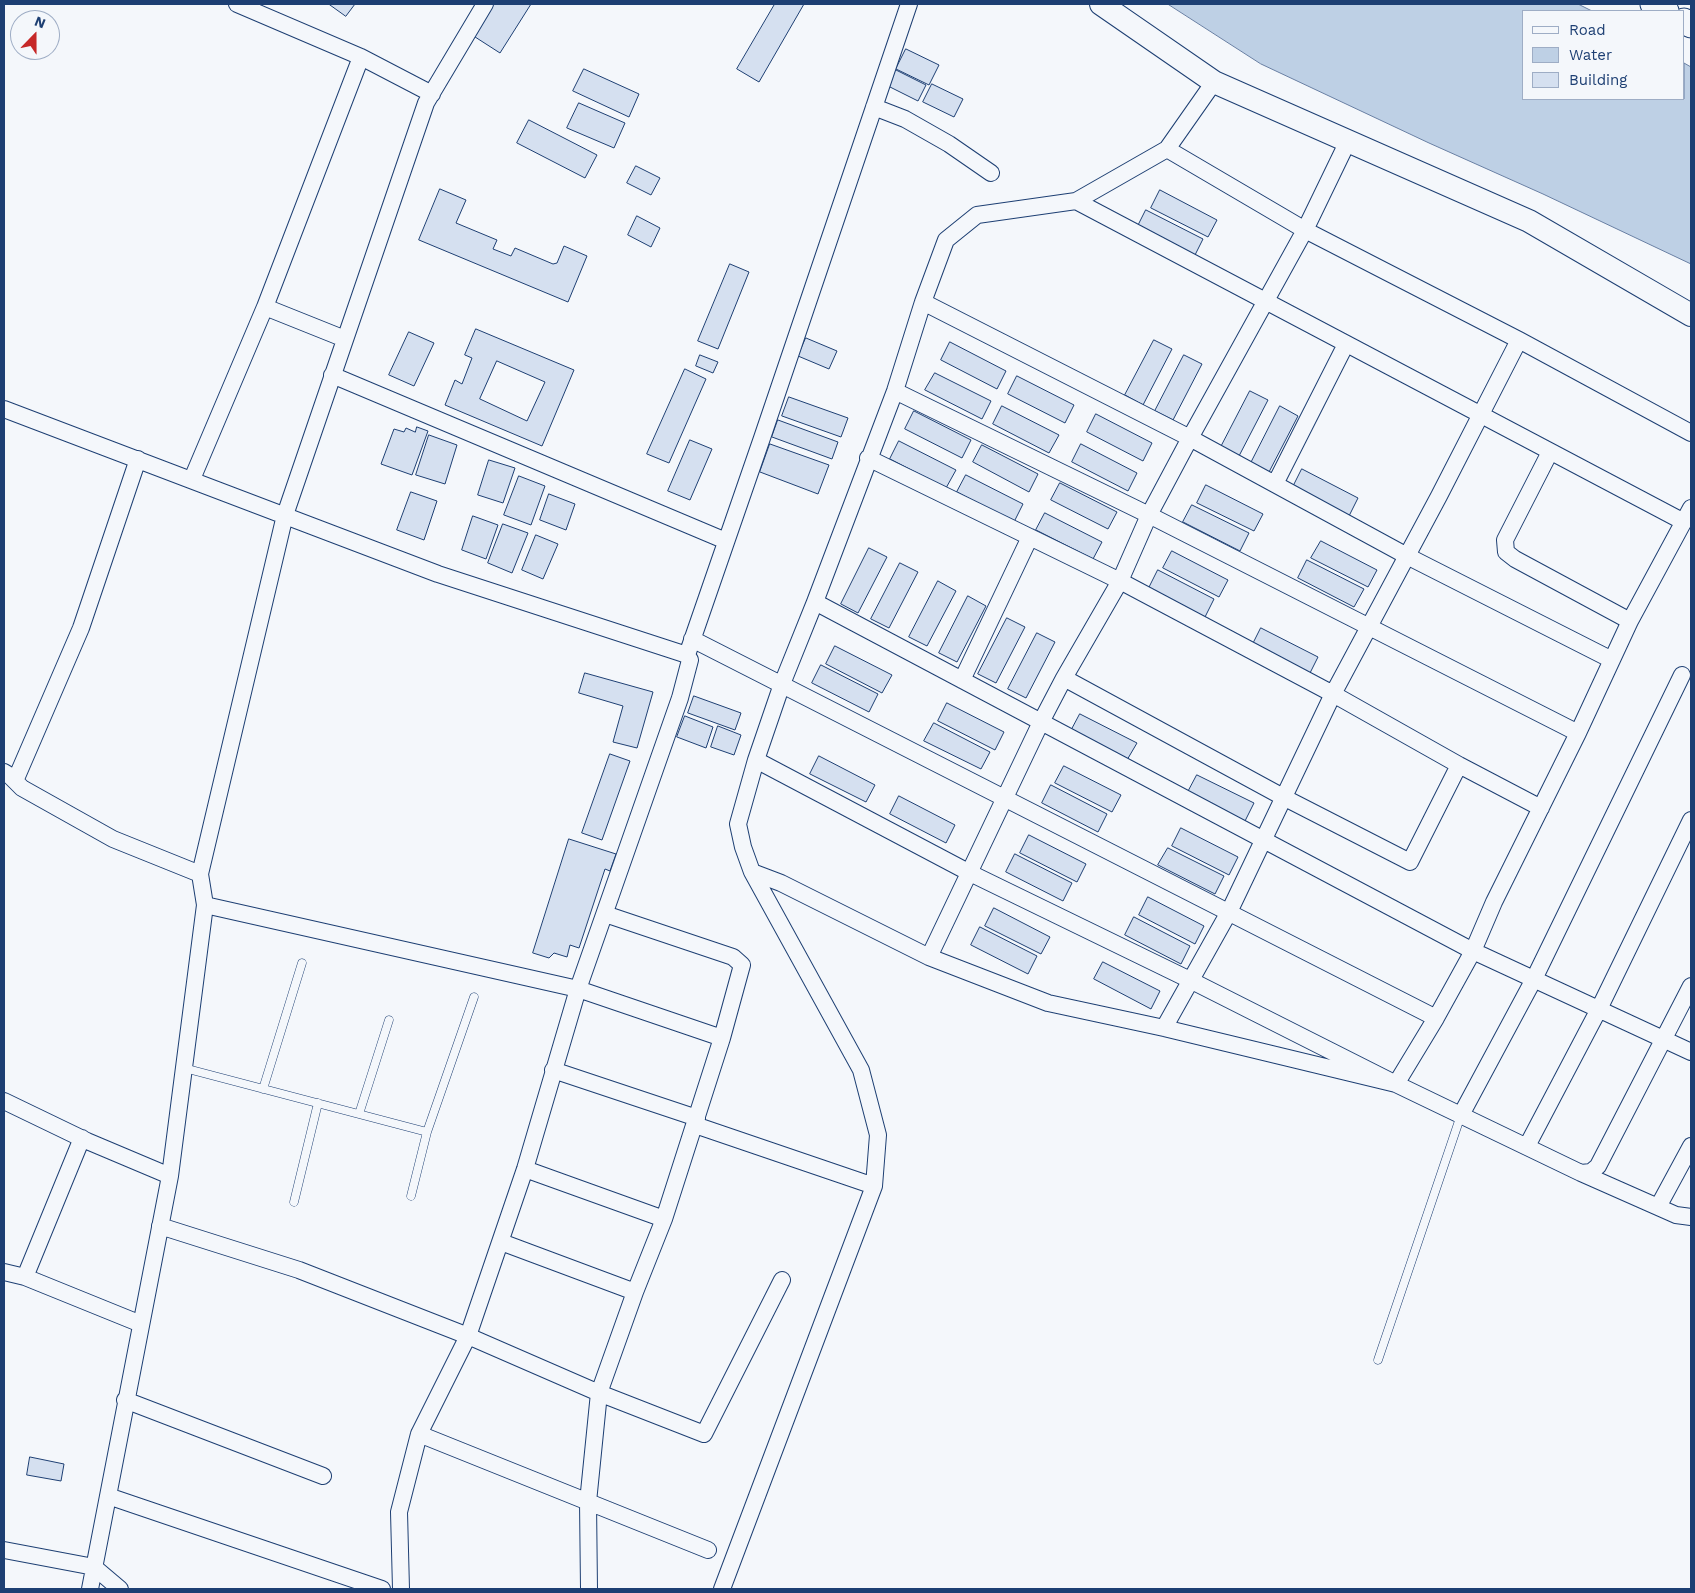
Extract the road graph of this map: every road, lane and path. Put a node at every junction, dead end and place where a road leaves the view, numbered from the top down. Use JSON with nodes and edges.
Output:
{"nodes":[{"id":1,"x":237,"y":4,"type":"edge"},
{"id":2,"x":485,"y":4,"type":"edge"},
{"id":3,"x":909,"y":4,"type":"edge"},
{"id":4,"x":1101,"y":4,"type":"edge"},
{"id":5,"x":1653,"y":4,"type":"edge"},
{"id":6,"x":257,"y":8,"type":"edge"},
{"id":7,"x":1664,"y":10,"type":"edge"},
{"id":8,"x":361,"y":57,"type":"junction"},
{"id":9,"x":1214,"y":82,"type":"junction"},
{"id":10,"x":432,"y":94,"type":"junction"},
{"id":11,"x":874,"y":107,"type":"junction"},
{"id":12,"x":1348,"y":141,"type":"junction"},
{"id":13,"x":1168,"y":148,"type":"junction"},
{"id":14,"x":991,"y":174,"type":"dead end"},
{"id":15,"x":1076,"y":201,"type":"junction"},
{"id":16,"x":1306,"y":230,"type":"junction"},
{"id":17,"x":1265,"y":301,"type":"junction"},
{"id":18,"x":923,"y":302,"type":"junction"},
{"id":19,"x":264,"y":306,"type":"junction"},
{"id":20,"x":1691,"y":315,"type":"edge"},
{"id":21,"x":345,"y":339,"type":"junction"},
{"id":22,"x":1519,"y":340,"type":"junction"},
{"id":23,"x":1346,"y":344,"type":"junction"},
{"id":24,"x":332,"y":375,"type":"junction"},
{"id":25,"x":895,"y":391,"type":"junction"},
{"id":26,"x":4,"y":409,"type":"edge"},
{"id":27,"x":1480,"y":415,"type":"junction"},
{"id":28,"x":1691,"y":434,"type":"edge"},
{"id":29,"x":1190,"y":438,"type":"junction"},
{"id":30,"x":1550,"y":452,"type":"junction"},
{"id":31,"x":868,"y":458,"type":"junction"},
{"id":32,"x":138,"y":459,"type":"junction"},
{"id":33,"x":192,"y":480,"type":"junction"},
{"id":34,"x":1275,"y":484,"type":"junction"},
{"id":35,"x":285,"y":515,"type":"junction"},
{"id":36,"x":1150,"y":515,"type":"junction"},
{"id":37,"x":1688,"y":515,"type":"edge"},
{"id":38,"x":1030,"y":538,"type":"junction"},
{"id":39,"x":726,"y":541,"type":"junction"},
{"id":40,"x":1408,"y":556,"type":"junction"},
{"id":41,"x":1120,"y":581,"type":"junction"},
{"id":42,"x":815,"y":602,"type":"junction"},
{"id":43,"x":1630,"y":621,"type":"junction"},
{"id":44,"x":1368,"y":625,"type":"junction"},
{"id":45,"x":692,"y":639,"type":"junction"},
{"id":46,"x":687,"y":656,"type":"junction"},
{"id":47,"x":1612,"y":660,"type":"junction"},
{"id":48,"x":1682,"y":675,"type":"dead end"},
{"id":49,"x":1064,"y":678,"type":"junction"},
{"id":50,"x":962,"y":680,"type":"junction"},
{"id":51,"x":782,"y":684,"type":"junction"},
{"id":52,"x":1333,"y":694,"type":"junction"},
{"id":53,"x":1041,"y":722,"type":"junction"},
{"id":54,"x":1578,"y":733,"type":"junction"},
{"id":55,"x":756,"y":760,"type":"junction"},
{"id":56,"x":1459,"y":765,"type":"junction"},
{"id":57,"x":8,"y":777,"type":"edge"},
{"id":58,"x":1283,"y":797,"type":"junction"},
{"id":59,"x":1006,"y":798,"type":"junction"},
{"id":60,"x":1541,"y":808,"type":"junction"},
{"id":61,"x":1691,"y":820,"type":"edge"},
{"id":62,"x":1263,"y":840,"type":"junction"},
{"id":63,"x":752,"y":872,"type":"junction"},
{"id":64,"x":970,"y":873,"type":"junction"},
{"id":65,"x":200,"y":874,"type":"junction"},
{"id":66,"x":205,"y":905,"type":"junction"},
{"id":67,"x":1229,"y":912,"type":"junction"},
{"id":68,"x":605,"y":914,"type":"junction"},
{"id":69,"x":1473,"y":951,"type":"junction"},
{"id":70,"x":929,"y":957,"type":"junction"},
{"id":71,"x":302,"y":963,"type":"dead end"},
{"id":72,"x":1534,"y":979,"type":"junction"},
{"id":73,"x":1190,"y":980,"type":"junction"},
{"id":74,"x":1691,"y":986,"type":"edge"},
{"id":75,"x":578,"y":989,"type":"junction"},
{"id":76,"x":474,"y":996,"type":"dead end"},
{"id":77,"x":1599,"y":1009,"type":"junction"},
{"id":78,"x":1436,"y":1018,"type":"junction"},
{"id":79,"x":389,"y":1020,"type":"dead end"},
{"id":80,"x":1164,"y":1028,"type":"junction"},
{"id":81,"x":722,"y":1038,"type":"junction"},
{"id":82,"x":1664,"y":1040,"type":"junction"},
{"id":83,"x":1691,"y":1052,"type":"edge"},
{"id":84,"x":184,"y":1068,"type":"junction"},
{"id":85,"x":553,"y":1070,"type":"junction"},
{"id":86,"x":1396,"y":1084,"type":"junction"},
{"id":87,"x":263,"y":1089,"type":"junction"},
{"id":88,"x":4,"y":1101,"type":"edge"},
{"id":89,"x":318,"y":1103,"type":"junction"},
{"id":90,"x":359,"y":1114,"type":"junction"},
{"id":91,"x":1461,"y":1115,"type":"junction"},
{"id":92,"x":696,"y":1122,"type":"junction"},
{"id":93,"x":427,"y":1132,"type":"junction"},
{"id":94,"x":82,"y":1138,"type":"junction"},
{"id":95,"x":1527,"y":1146,"type":"junction"},
{"id":96,"x":1691,"y":1146,"type":"edge"},
{"id":97,"x":525,"y":1169,"type":"junction"},
{"id":98,"x":1581,"y":1173,"type":"junction"},
{"id":99,"x":170,"y":1176,"type":"junction"},
{"id":100,"x":874,"y":1186,"type":"junction"},
{"id":101,"x":411,"y":1196,"type":"dead end"},
{"id":102,"x":294,"y":1202,"type":"dead end"},
{"id":103,"x":1658,"y":1207,"type":"junction"},
{"id":104,"x":1691,"y":1217,"type":"edge"},
{"id":105,"x":664,"y":1219,"type":"junction"},
{"id":106,"x":160,"y":1226,"type":"junction"},
{"id":107,"x":501,"y":1242,"type":"junction"},
{"id":108,"x":4,"y":1272,"type":"edge"},
{"id":109,"x":25,"y":1277,"type":"junction"},
{"id":110,"x":782,"y":1280,"type":"dead end"},
{"id":111,"x":635,"y":1292,"type":"junction"},
{"id":112,"x":140,"y":1324,"type":"junction"},
{"id":113,"x":468,"y":1336,"type":"junction"},
{"id":114,"x":1378,"y":1360,"type":"dead end"},
{"id":115,"x":599,"y":1393,"type":"junction"},
{"id":116,"x":126,"y":1400,"type":"junction"},
{"id":117,"x":419,"y":1434,"type":"junction"},
{"id":118,"x":323,"y":1476,"type":"dead end"},
{"id":119,"x":108,"y":1496,"type":"junction"},
{"id":120,"x":588,"y":1502,"type":"junction"},
{"id":121,"x":4,"y":1550,"type":"edge"},
{"id":122,"x":708,"y":1550,"type":"dead end"},
{"id":123,"x":94,"y":1567,"type":"junction"},
{"id":124,"x":90,"y":1589,"type":"edge"},
{"id":125,"x":120,"y":1589,"type":"edge"},
{"id":126,"x":382,"y":1589,"type":"edge"},
{"id":127,"x":401,"y":1589,"type":"edge"},
{"id":128,"x":589,"y":1589,"type":"edge"},
{"id":129,"x":722,"y":1589,"type":"edge"}],
"edges":[{"from":1,"to":6,"type":"street"},
{"from":2,"to":10,"type":"street"},
{"from":3,"to":11,"type":"street"},
{"from":4,"to":9,"type":"street"},
{"from":5,"to":7,"type":"main road"},
{"from":6,"to":8,"type":"street"},
{"from":8,"to":10,"type":"street"},
{"from":8,"to":19,"type":"street"},
{"from":9,"to":12,"type":"street"},
{"from":9,"to":13,"type":"street"},
{"from":10,"to":21,"type":"street"},
{"from":11,"to":14,"type":"street"},
{"from":11,"to":39,"type":"street"},
{"from":12,"to":16,"type":"street"},
{"from":12,"to":20,"type":"street"},
{"from":13,"to":15,"type":"street"},
{"from":13,"to":16,"type":"street"},
{"from":15,"to":17,"type":"street"},
{"from":15,"to":18,"type":"street"},
{"from":16,"to":17,"type":"street"},
{"from":16,"to":22,"type":"street"},
{"from":17,"to":23,"type":"street"},
{"from":17,"to":29,"type":"street"},
{"from":18,"to":25,"type":"street"},
{"from":18,"to":29,"type":"street"},
{"from":19,"to":21,"type":"street"},
{"from":19,"to":33,"type":"street"},
{"from":21,"to":24,"type":"street"},
{"from":22,"to":27,"type":"street"},
{"from":22,"to":28,"type":"street"},
{"from":23,"to":27,"type":"street"},
{"from":23,"to":34,"type":"street"},
{"from":24,"to":35,"type":"street"},
{"from":24,"to":39,"type":"street"},
{"from":25,"to":31,"type":"street"},
{"from":25,"to":36,"type":"street"},
{"from":26,"to":32,"type":"street"},
{"from":27,"to":30,"type":"street"},
{"from":27,"to":40,"type":"street"},
{"from":29,"to":34,"type":"street"},
{"from":29,"to":36,"type":"street"},
{"from":30,"to":37,"type":"street"},
{"from":30,"to":43,"type":"street"},
{"from":31,"to":38,"type":"street"},
{"from":31,"to":42,"type":"street"},
{"from":32,"to":33,"type":"street"},
{"from":32,"to":57,"type":"street"},
{"from":33,"to":35,"type":"street"},
{"from":34,"to":40,"type":"street"},
{"from":35,"to":46,"type":"street"},
{"from":35,"to":65,"type":"street"},
{"from":36,"to":41,"type":"street"},
{"from":36,"to":44,"type":"street"},
{"from":37,"to":43,"type":"street"},
{"from":38,"to":41,"type":"street"},
{"from":38,"to":50,"type":"street"},
{"from":39,"to":45,"type":"street"},
{"from":40,"to":44,"type":"street"},
{"from":40,"to":47,"type":"street"},
{"from":41,"to":49,"type":"street"},
{"from":41,"to":52,"type":"street"},
{"from":42,"to":50,"type":"street"},
{"from":42,"to":51,"type":"street"},
{"from":43,"to":47,"type":"street"},
{"from":44,"to":52,"type":"street"},
{"from":44,"to":54,"type":"street"},
{"from":45,"to":46,"type":"street"},
{"from":45,"to":51,"type":"street"},
{"from":46,"to":68,"type":"street"},
{"from":47,"to":54,"type":"street"},
{"from":48,"to":72,"type":"street"},
{"from":49,"to":53,"type":"street"},
{"from":49,"to":58,"type":"street"},
{"from":50,"to":53,"type":"street"},
{"from":51,"to":55,"type":"street"},
{"from":51,"to":59,"type":"street"},
{"from":52,"to":56,"type":"street"},
{"from":52,"to":58,"type":"street"},
{"from":53,"to":59,"type":"street"},
{"from":53,"to":62,"type":"street"},
{"from":54,"to":60,"type":"street"},
{"from":55,"to":63,"type":"street"},
{"from":55,"to":64,"type":"street"},
{"from":56,"to":58,"type":"street"},
{"from":56,"to":60,"type":"street"},
{"from":57,"to":65,"type":"street"},
{"from":58,"to":62,"type":"street"},
{"from":59,"to":64,"type":"street"},
{"from":59,"to":67,"type":"street"},
{"from":60,"to":69,"type":"street"},
{"from":61,"to":77,"type":"street"},
{"from":62,"to":67,"type":"street"},
{"from":62,"to":69,"type":"street"},
{"from":63,"to":70,"type":"street"},
{"from":63,"to":100,"type":"street"},
{"from":64,"to":70,"type":"street"},
{"from":64,"to":73,"type":"street"},
{"from":65,"to":66,"type":"street"},
{"from":66,"to":75,"type":"street"},
{"from":66,"to":84,"type":"street"},
{"from":67,"to":73,"type":"street"},
{"from":67,"to":78,"type":"street"},
{"from":68,"to":75,"type":"street"},
{"from":68,"to":81,"type":"street"},
{"from":69,"to":72,"type":"street"},
{"from":69,"to":78,"type":"street"},
{"from":70,"to":80,"type":"street"},
{"from":71,"to":87,"type":"lane"},
{"from":72,"to":77,"type":"street"},
{"from":72,"to":91,"type":"street"},
{"from":73,"to":80,"type":"street"},
{"from":73,"to":86,"type":"street"},
{"from":74,"to":82,"type":"street"},
{"from":75,"to":81,"type":"street"},
{"from":75,"to":85,"type":"street"},
{"from":76,"to":93,"type":"lane"},
{"from":77,"to":82,"type":"street"},
{"from":77,"to":95,"type":"street"},
{"from":78,"to":86,"type":"street"},
{"from":79,"to":90,"type":"lane"},
{"from":80,"to":86,"type":"street"},
{"from":81,"to":92,"type":"street"},
{"from":82,"to":83,"type":"street"},
{"from":82,"to":98,"type":"street"},
{"from":84,"to":87,"type":"lane"},
{"from":84,"to":99,"type":"street"},
{"from":85,"to":92,"type":"street"},
{"from":85,"to":97,"type":"street"},
{"from":86,"to":91,"type":"street"},
{"from":87,"to":89,"type":"lane"},
{"from":88,"to":94,"type":"street"},
{"from":89,"to":90,"type":"lane"},
{"from":89,"to":102,"type":"lane"},
{"from":90,"to":93,"type":"lane"},
{"from":91,"to":95,"type":"street"},
{"from":91,"to":114,"type":"lane"},
{"from":92,"to":100,"type":"street"},
{"from":92,"to":105,"type":"street"},
{"from":93,"to":101,"type":"lane"},
{"from":94,"to":99,"type":"street"},
{"from":94,"to":109,"type":"street"},
{"from":95,"to":98,"type":"street"},
{"from":96,"to":103,"type":"street"},
{"from":97,"to":105,"type":"street"},
{"from":97,"to":107,"type":"street"},
{"from":98,"to":103,"type":"street"},
{"from":99,"to":106,"type":"street"},
{"from":100,"to":129,"type":"street"},
{"from":103,"to":104,"type":"street"},
{"from":105,"to":111,"type":"street"},
{"from":106,"to":112,"type":"street"},
{"from":106,"to":113,"type":"street"},
{"from":107,"to":111,"type":"street"},
{"from":107,"to":113,"type":"street"},
{"from":108,"to":109,"type":"street"},
{"from":109,"to":112,"type":"street"},
{"from":110,"to":115,"type":"street"},
{"from":111,"to":115,"type":"street"},
{"from":112,"to":116,"type":"street"},
{"from":113,"to":115,"type":"street"},
{"from":113,"to":117,"type":"street"},
{"from":115,"to":120,"type":"street"},
{"from":116,"to":118,"type":"street"},
{"from":116,"to":119,"type":"street"},
{"from":117,"to":120,"type":"street"},
{"from":117,"to":127,"type":"street"},
{"from":119,"to":123,"type":"street"},
{"from":119,"to":126,"type":"street"},
{"from":120,"to":122,"type":"street"},
{"from":120,"to":128,"type":"street"},
{"from":121,"to":123,"type":"street"},
{"from":123,"to":124,"type":"street"},
{"from":123,"to":125,"type":"street"}]}
